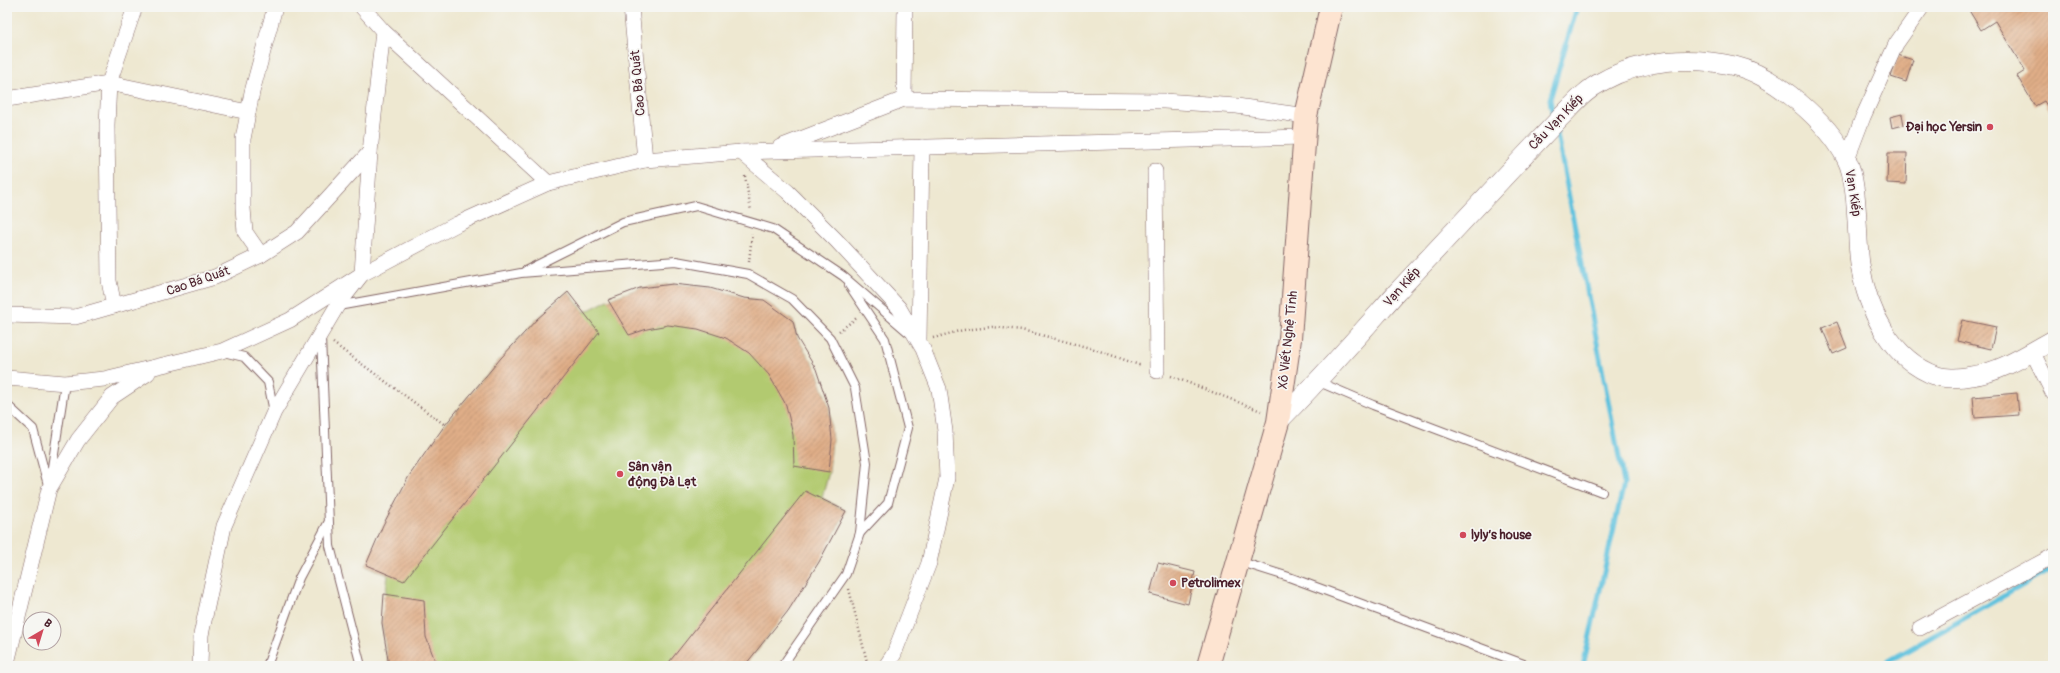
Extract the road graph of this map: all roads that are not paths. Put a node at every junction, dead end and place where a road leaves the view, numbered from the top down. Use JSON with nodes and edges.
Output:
{"nodes":[{"id":1,"x":135,"y":7,"type":"edge"},
{"id":2,"x":275,"y":7,"type":"edge"},
{"id":3,"x":362,"y":7,"type":"edge"},
{"id":4,"x":631,"y":7,"type":"edge"},
{"id":5,"x":905,"y":7,"type":"edge"},
{"id":6,"x":1331,"y":7,"type":"edge"},
{"id":7,"x":1922,"y":7,"type":"edge"},
{"id":8,"x":383,"y":31,"type":"junction"},
{"id":9,"x":109,"y":83,"type":"junction"},
{"id":10,"x":1586,"y":91,"type":"joint"},
{"id":11,"x":7,"y":99,"type":"edge"},
{"id":12,"x":904,"y":99,"type":"junction"},
{"id":13,"x":248,"y":112,"type":"junction"},
{"id":14,"x":1306,"y":116,"type":"junction"},
{"id":15,"x":1303,"y":137,"type":"junction"},
{"id":16,"x":922,"y":147,"type":"junction"},
{"id":17,"x":770,"y":151,"type":"junction"},
{"id":18,"x":370,"y":152,"type":"junction"},
{"id":19,"x":741,"y":152,"type":"junction"},
{"id":20,"x":1527,"y":153,"type":"joint"},
{"id":21,"x":1847,"y":159,"type":"junction"},
{"id":22,"x":645,"y":160,"type":"junction"},
{"id":23,"x":1155,"y":171,"type":"dead end"},
{"id":24,"x":548,"y":183,"type":"junction"},
{"id":25,"x":261,"y":256,"type":"junction"},
{"id":26,"x":520,"y":273,"type":"junction"},
{"id":27,"x":362,"y":274,"type":"junction"},
{"id":28,"x":843,"y":276,"type":"junction"},
{"id":29,"x":114,"y":306,"type":"junction"},
{"id":30,"x":337,"y":306,"type":"junction"},
{"id":31,"x":7,"y":315,"type":"edge"},
{"id":32,"x":320,"y":334,"type":"junction"},
{"id":33,"x":2053,"y":340,"type":"edge"},
{"id":34,"x":919,"y":341,"type":"junction"},
{"id":35,"x":222,"y":351,"type":"junction"},
{"id":36,"x":2032,"y":351,"type":"junction"},
{"id":37,"x":156,"y":368,"type":"junction"},
{"id":38,"x":1157,"y":371,"type":"road end"},
{"id":39,"x":7,"y":378,"type":"edge"},
{"id":40,"x":1319,"y":382,"type":"junction"},
{"id":41,"x":65,"y":383,"type":"junction"},
{"id":42,"x":2053,"y":393,"type":"edge"},
{"id":43,"x":7,"y":405,"type":"edge"},
{"id":44,"x":274,"y":412,"type":"junction"},
{"id":45,"x":1278,"y":422,"type":"junction"},
{"id":46,"x":49,"y":489,"type":"junction"},
{"id":47,"x":1602,"y":492,"type":"dead end"},
{"id":48,"x":329,"y":522,"type":"junction"},
{"id":49,"x":860,"y":533,"type":"junction"},
{"id":50,"x":1238,"y":560,"type":"junction"},
{"id":51,"x":2050,"y":561,"type":"edge"},
{"id":52,"x":1920,"y":628,"type":"dead end"},
{"id":53,"x":7,"y":663,"type":"edge"},
{"id":54,"x":200,"y":666,"type":"edge"},
{"id":55,"x":267,"y":666,"type":"edge"},
{"id":56,"x":361,"y":666,"type":"edge"},
{"id":57,"x":782,"y":666,"type":"edge"},
{"id":58,"x":886,"y":666,"type":"edge"},
{"id":59,"x":1208,"y":666,"type":"edge"},
{"id":60,"x":1529,"y":666,"type":"edge"}],
"edges":[{"from":1,"to":9,"type":"street"},
{"from":2,"to":13,"type":"street"},
{"from":3,"to":8,"type":"street"},
{"from":4,"to":22,"type":"street","name":"Cao Bá Quát"},
{"from":5,"to":12,"type":"street"},
{"from":6,"to":14,"type":"main road","name":"Xô Viết Nghệ Tĩnh"},
{"from":7,"to":21,"type":"street"},
{"from":8,"to":18,"type":"street"},
{"from":8,"to":24,"type":"street"},
{"from":9,"to":11,"type":"street"},
{"from":9,"to":13,"type":"street"},
{"from":9,"to":29,"type":"street"},
{"from":10,"to":20,"type":"street","name":"Cầu Vạn Kiếp"},
{"from":10,"to":21,"type":"street","name":"Vạn Kiếp"},
{"from":12,"to":14,"type":"street"},
{"from":12,"to":17,"type":"street"},
{"from":13,"to":25,"type":"street"},
{"from":14,"to":15,"type":"main road","name":"Xô Viết Nghệ Tĩnh"},
{"from":15,"to":16,"type":"street"},
{"from":15,"to":45,"type":"main road","name":"Xô Viết Nghệ Tĩnh"},
{"from":16,"to":17,"type":"street"},
{"from":16,"to":34,"type":"street"},
{"from":17,"to":19,"type":"street"},
{"from":18,"to":25,"type":"street","name":"Cao Bá Quát"},
{"from":18,"to":27,"type":"street"},
{"from":19,"to":22,"type":"street"},
{"from":19,"to":34,"type":"street"},
{"from":20,"to":40,"type":"street","name":"Vạn Kiếp"},
{"from":21,"to":36,"type":"street","name":"Vạn Kiếp"},
{"from":22,"to":24,"type":"street"},
{"from":23,"to":38,"type":"street"},
{"from":24,"to":27,"type":"street"},
{"from":25,"to":29,"type":"street","name":"Cao Bá Quát"},
{"from":26,"to":28,"type":"lane"},
{"from":26,"to":30,"type":"lane"},
{"from":26,"to":49,"type":"lane"},
{"from":27,"to":30,"type":"street"},
{"from":27,"to":35,"type":"street"},
{"from":28,"to":34,"type":"lane"},
{"from":28,"to":49,"type":"lane"},
{"from":29,"to":31,"type":"street","name":"Cao Bá Quát"},
{"from":30,"to":32,"type":"street"},
{"from":32,"to":44,"type":"street"},
{"from":32,"to":48,"type":"lane"},
{"from":33,"to":36,"type":"street","name":"Vạn Kiếp"},
{"from":34,"to":58,"type":"street"},
{"from":35,"to":37,"type":"street"},
{"from":35,"to":44,"type":"lane"},
{"from":36,"to":42,"type":"street"},
{"from":37,"to":41,"type":"street"},
{"from":37,"to":46,"type":"street"},
{"from":39,"to":41,"type":"street"},
{"from":40,"to":45,"type":"street","name":"Vạn Kiếp"},
{"from":40,"to":47,"type":"lane"},
{"from":41,"to":46,"type":"lane"},
{"from":43,"to":46,"type":"lane"},
{"from":44,"to":54,"type":"street"},
{"from":45,"to":50,"type":"main road","name":"Xô Viết Nghệ Tĩnh"},
{"from":46,"to":53,"type":"street"},
{"from":48,"to":55,"type":"lane"},
{"from":48,"to":56,"type":"lane"},
{"from":49,"to":57,"type":"lane"},
{"from":50,"to":59,"type":"main road","name":"Xô Viết Nghệ Tĩnh"},
{"from":50,"to":60,"type":"lane"},
{"from":51,"to":52,"type":"street"}]}
